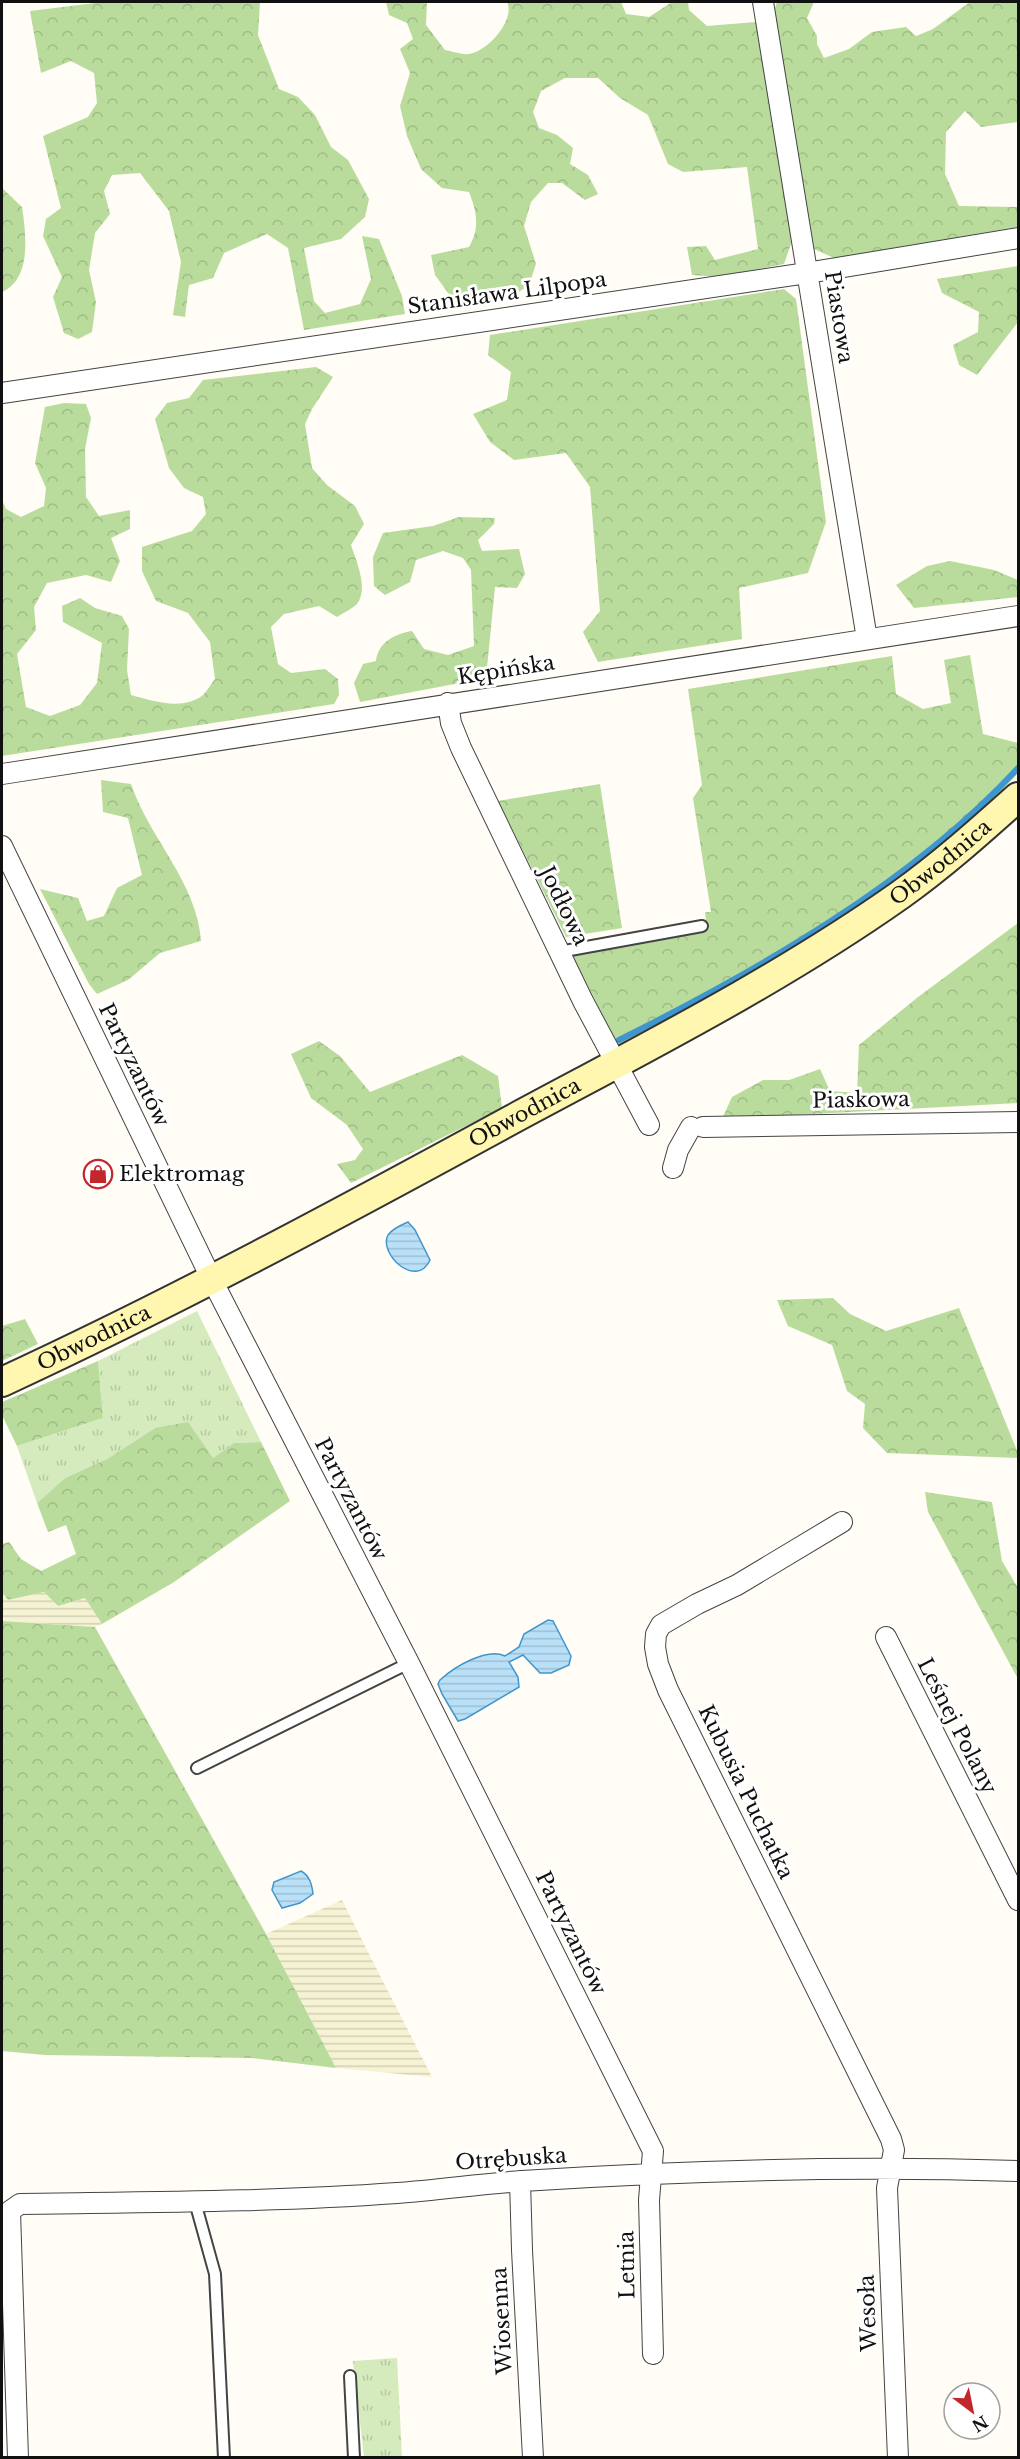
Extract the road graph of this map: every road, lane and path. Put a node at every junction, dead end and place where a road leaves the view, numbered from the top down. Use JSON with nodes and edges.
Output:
{"nodes":[{"id":1,"x":763,"y":2,"type":"edge"},
{"id":2,"x":1018,"y":238,"type":"edge"},
{"id":3,"x":807,"y":273,"type":"junction"},
{"id":4,"x":2,"y":393,"type":"edge"},
{"id":5,"x":1018,"y":616,"type":"edge"},
{"id":6,"x":867,"y":639,"type":"junction"},
{"id":7,"x":448,"y":703,"type":"junction"},
{"id":8,"x":2,"y":774,"type":"edge"},
{"id":9,"x":1018,"y":797,"type":"edge"},
{"id":10,"x":2,"y":846,"type":"edge"},
{"id":11,"x":702,"y":927,"type":"dead end"},
{"id":12,"x":560,"y":952,"type":"junction"},
{"id":13,"x":615,"y":1064,"type":"junction"},
{"id":14,"x":1018,"y":1122,"type":"edge"},
{"id":15,"x":650,"y":1125,"type":"dead end"},
{"id":16,"x":673,"y":1168,"type":"dead end"},
{"id":17,"x":211,"y":1278,"type":"junction"},
{"id":18,"x":2,"y":1382,"type":"edge"},
{"id":19,"x":842,"y":1522,"type":"dead end"},
{"id":20,"x":886,"y":1637,"type":"dead end"},
{"id":21,"x":410,"y":1663,"type":"junction"},
{"id":22,"x":197,"y":1768,"type":"dead end"},
{"id":23,"x":1018,"y":1900,"type":"edge"},
{"id":24,"x":890,"y":2167,"type":"junction"},
{"id":25,"x":1018,"y":2171,"type":"edge"},
{"id":26,"x":651,"y":2174,"type":"junction"},
{"id":27,"x":520,"y":2181,"type":"junction"},
{"id":28,"x":195,"y":2202,"type":"junction"},
{"id":29,"x":653,"y":2354,"type":"dead end"},
{"id":30,"x":350,"y":2376,"type":"dead end"},
{"id":31,"x":18,"y":2457,"type":"edge"},
{"id":32,"x":224,"y":2457,"type":"edge"},
{"id":33,"x":354,"y":2457,"type":"edge"},
{"id":34,"x":534,"y":2457,"type":"edge"},
{"id":35,"x":898,"y":2457,"type":"edge"}],
"edges":[{"from":1,"to":3,"type":"street","name":"Piastowa"},
{"from":2,"to":3,"type":"street","name":"Stanisława Lilpopa"},
{"from":3,"to":4,"type":"street","name":"Stanisława Lilpopa"},
{"from":3,"to":6,"type":"street","name":"Piastowa"},
{"from":5,"to":6,"type":"street","name":"Kępińska"},
{"from":6,"to":7,"type":"street","name":"Kępińska"},
{"from":7,"to":8,"type":"street","name":"Kępińska"},
{"from":7,"to":12,"type":"street","name":"Jodłowa"},
{"from":9,"to":13,"type":"main road","name":"Obwodnica"},
{"from":10,"to":17,"type":"street","name":"Partyzantów"},
{"from":11,"to":12,"type":"lane"},
{"from":12,"to":13,"type":"street","name":"Jodłowa"},
{"from":13,"to":15,"type":"street","name":"Jodłowa"},
{"from":13,"to":17,"type":"main road","name":"Obwodnica"},
{"from":14,"to":16,"type":"street","name":"Piaskowa"},
{"from":17,"to":18,"type":"main road","name":"Obwodnica"},
{"from":17,"to":21,"type":"street","name":"Partyzantów"},
{"from":19,"to":24,"type":"street","name":"Kubusia Puchatka"},
{"from":20,"to":23,"type":"street","name":"Leśnej Polany"},
{"from":21,"to":22,"type":"lane"},
{"from":21,"to":26,"type":"street","name":"Partyzantów"},
{"from":24,"to":25,"type":"street","name":"Otrębuska"},
{"from":24,"to":26,"type":"street","name":"Otrębuska"},
{"from":24,"to":35,"type":"street","name":"Wesoła"},
{"from":26,"to":27,"type":"street","name":"Otrębuska"},
{"from":26,"to":29,"type":"street","name":"Letnia"},
{"from":27,"to":28,"type":"street","name":"Otrębuska"},
{"from":27,"to":34,"type":"street","name":"Wiosenna"},
{"from":28,"to":31,"type":"street","name":"Otrębuska"},
{"from":28,"to":32,"type":"lane"},
{"from":30,"to":33,"type":"lane"}]}
